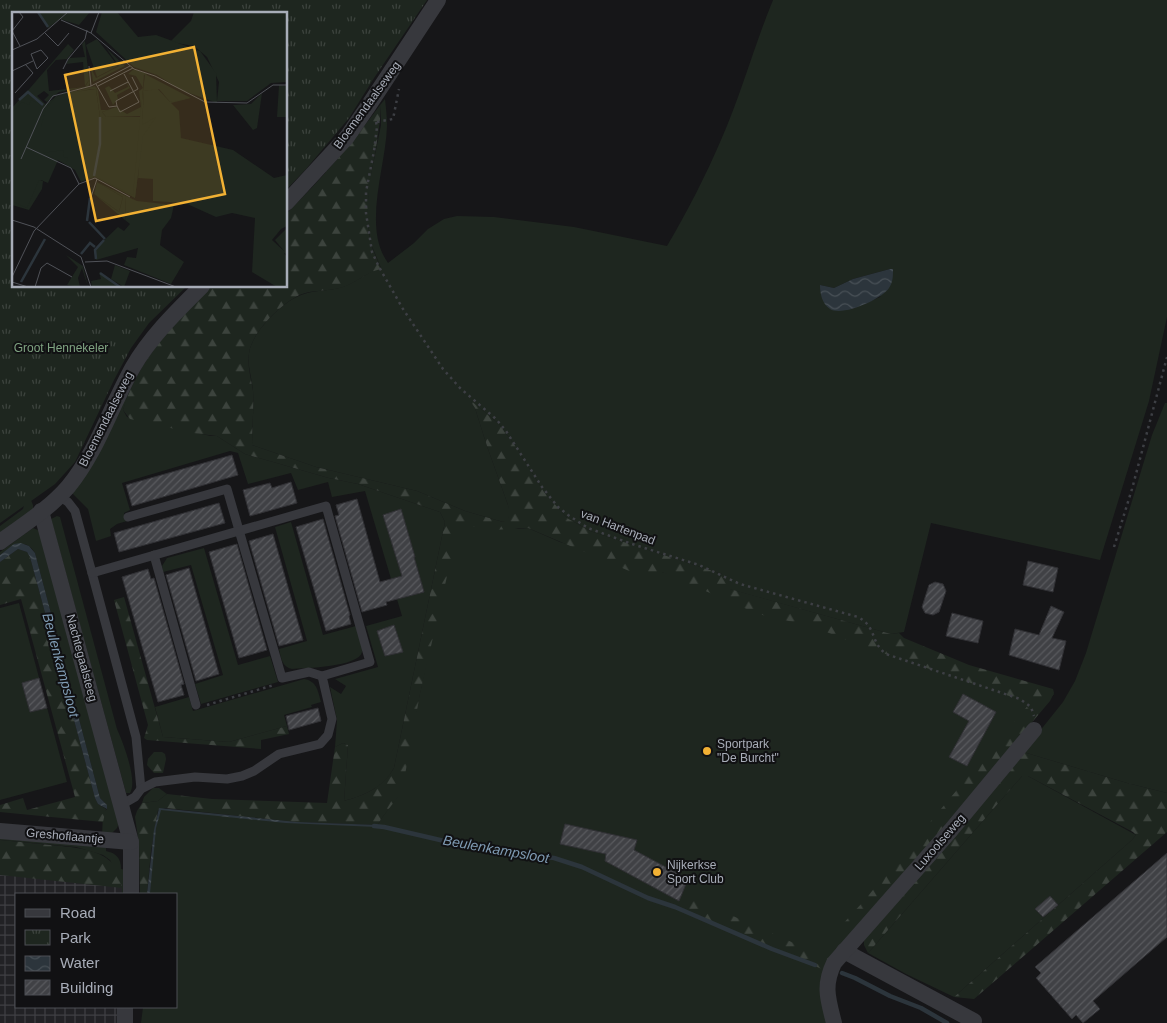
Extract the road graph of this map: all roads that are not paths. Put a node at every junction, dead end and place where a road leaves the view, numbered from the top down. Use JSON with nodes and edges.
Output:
{"nodes":[{"id":1,"x":438,"y":0,"type":"edge"},
{"id":2,"x":288,"y":201,"type":"edge"},
{"id":3,"x":200,"y":288,"type":"edge"},
{"id":4,"x":59,"y":496,"type":"junction"},
{"id":5,"x":41,"y":511,"type":"junction"},
{"id":6,"x":128,"y":517,"type":"dead end"},
{"id":7,"x":239,"y":530,"type":"junction"},
{"id":8,"x":0,"y":542,"type":"edge"},
{"id":9,"x":154,"y":555,"type":"junction"},
{"id":10,"x":92,"y":573,"type":"junction"},
{"id":11,"x":322,"y":676,"type":"junction"},
{"id":12,"x":196,"y":706,"type":"road end"},
{"id":13,"x":1034,"y":730,"type":"road end"},
{"id":14,"x":141,"y":789,"type":"junction"},
{"id":15,"x":121,"y":805,"type":"junction"},
{"id":16,"x":0,"y":831,"type":"edge"},
{"id":17,"x":131,"y":842,"type":"junction"},
{"id":18,"x":131,"y":893,"type":"edge"},
{"id":19,"x":844,"y":951,"type":"junction"},
{"id":20,"x":125,"y":1008,"type":"edge"},
{"id":21,"x":974,"y":1020,"type":"dead end"},
{"id":22,"x":124,"y":1023,"type":"edge"},
{"id":23,"x":834,"y":1023,"type":"edge"}],
"edges":[{"from":1,"to":2,"type":"street","name":"Bloemendaalseweg"},
{"from":3,"to":4,"type":"street","name":"Bloemendaalseweg"},
{"from":4,"to":5,"type":"street","name":"Bloemendaalseweg"},
{"from":4,"to":10,"type":"lane"},
{"from":5,"to":8,"type":"street","name":"Bloemendaalseweg"},
{"from":5,"to":15,"type":"street","name":"Nachtegaalsteeg"},
{"from":6,"to":7,"type":"lane"},
{"from":7,"to":9,"type":"lane"},
{"from":7,"to":11,"type":"lane"},
{"from":7,"to":11,"type":"lane"},
{"from":9,"to":10,"type":"lane"},
{"from":9,"to":12,"type":"lane"},
{"from":10,"to":14,"type":"lane"},
{"from":11,"to":14,"type":"lane"},
{"from":13,"to":19,"type":"street","name":"Luxoolseweg"},
{"from":14,"to":15,"type":"lane"},
{"from":15,"to":17,"type":"street","name":"Nachtegaalsteeg"},
{"from":16,"to":17,"type":"street","name":"Greshoflaantje"},
{"from":17,"to":18,"type":"street","name":"Nachtegaalsteeg"},
{"from":19,"to":21,"type":"street"},
{"from":19,"to":23,"type":"street","name":"Luxoolseweg"},
{"from":20,"to":22,"type":"street"}]}
